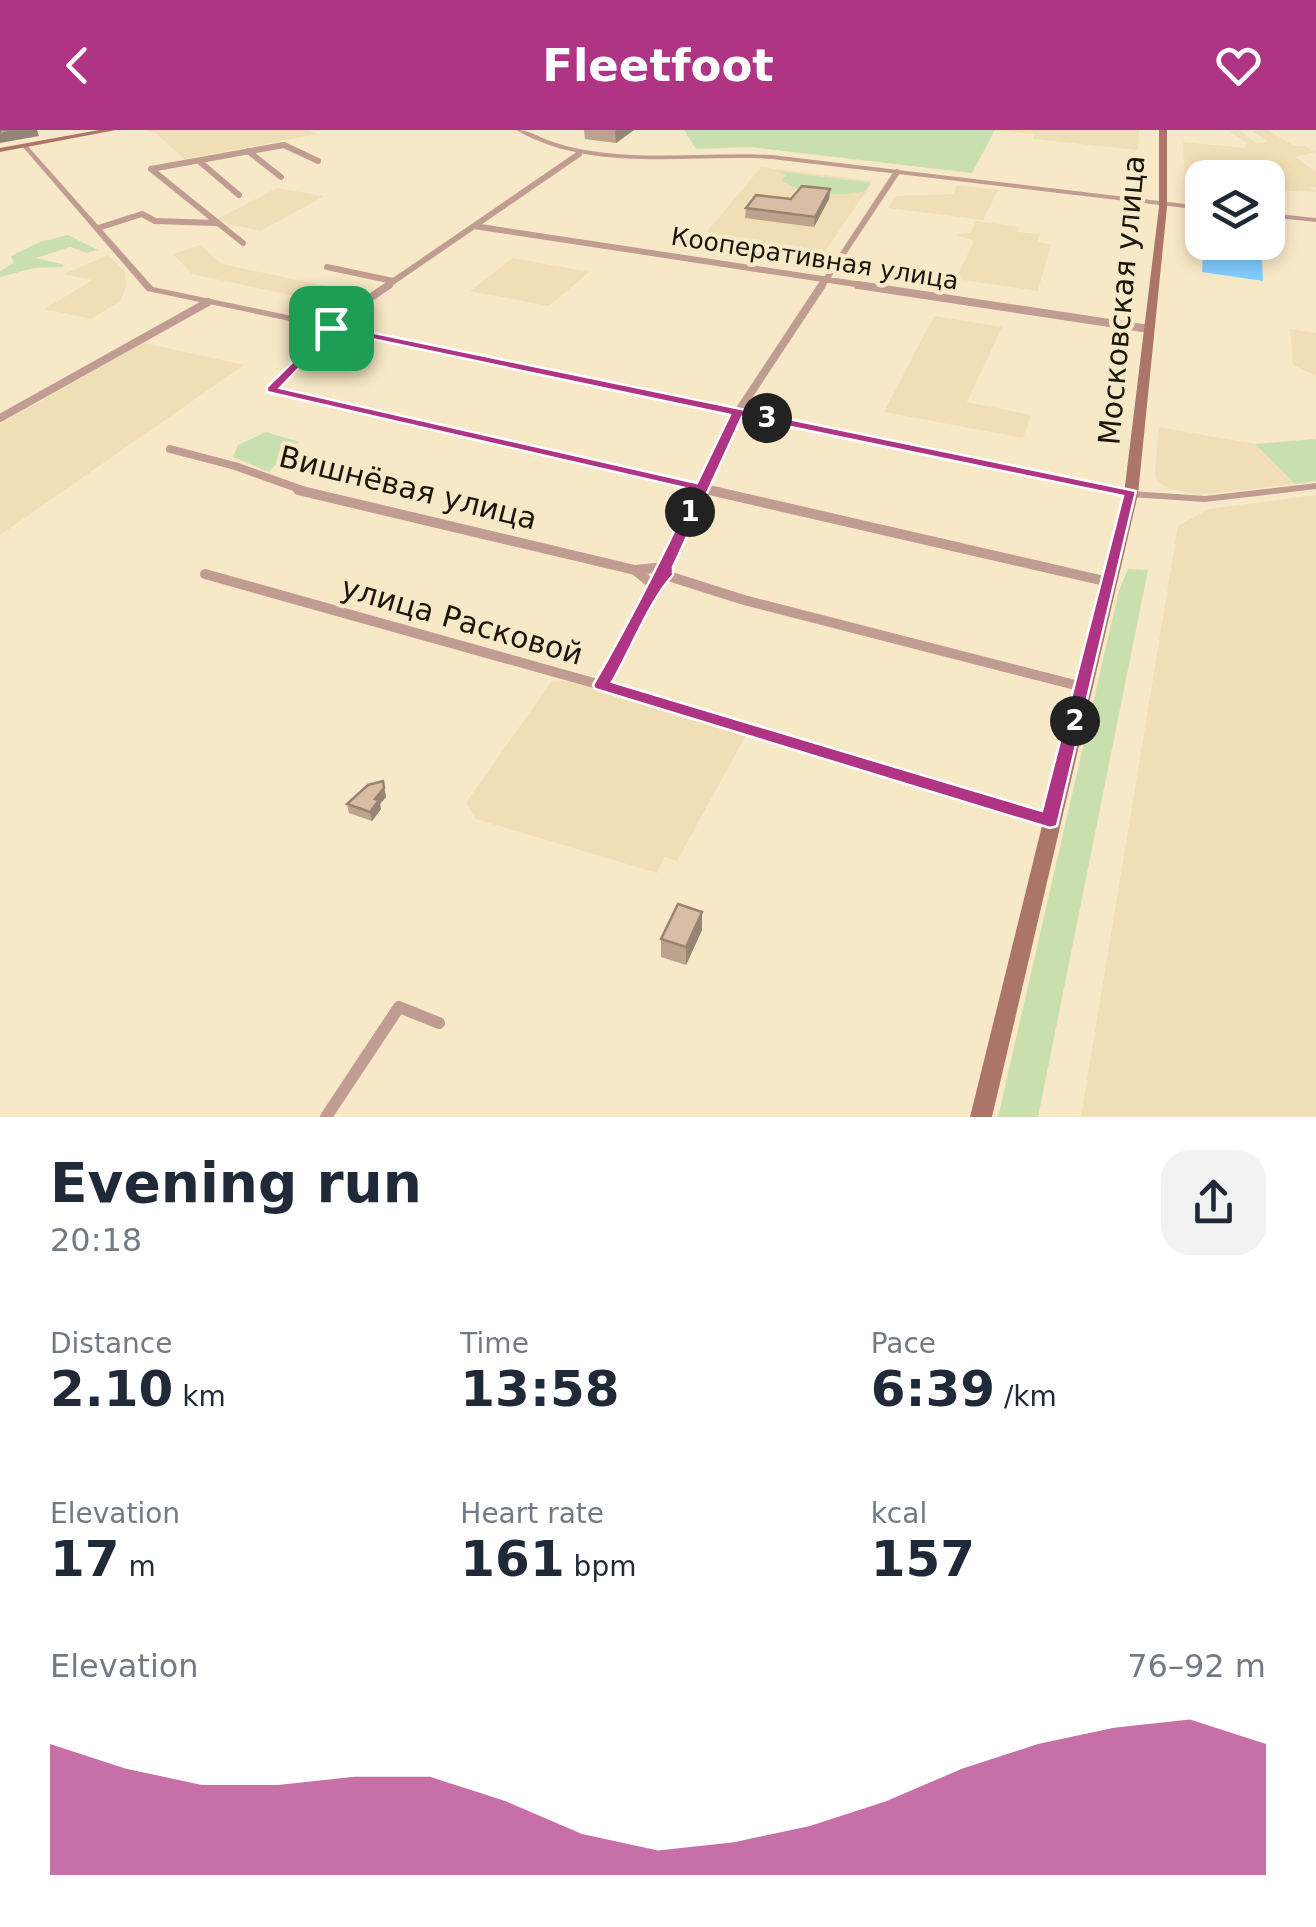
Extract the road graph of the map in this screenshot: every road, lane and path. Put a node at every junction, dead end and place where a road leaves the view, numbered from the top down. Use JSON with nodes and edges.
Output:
{"nodes":[{"id":1,"x":112,"y":130,"type":"edge"},
{"id":2,"x":519,"y":130,"type":"edge"},
{"id":3,"x":1163,"y":130,"type":"edge"},
{"id":4,"x":24,"y":145,"type":"junction"},
{"id":5,"x":0,"y":150,"type":"edge"},
{"id":6,"x":248,"y":151,"type":"junction"},
{"id":7,"x":579,"y":154,"type":"junction"},
{"id":8,"x":199,"y":161,"type":"junction"},
{"id":9,"x":318,"y":161,"type":"dead end"},
{"id":10,"x":896,"y":172,"type":"junction"},
{"id":11,"x":282,"y":177,"type":"dead end"},
{"id":12,"x":239,"y":196,"type":"dead end"},
{"id":13,"x":1163,"y":203,"type":"junction"},
{"id":14,"x":1185,"y":206,"type":"edge"},
{"id":15,"x":1285,"y":217,"type":"edge"},
{"id":16,"x":1316,"y":220,"type":"edge"},
{"id":17,"x":216,"y":223,"type":"junction"},
{"id":18,"x":474,"y":226,"type":"junction"},
{"id":19,"x":98,"y":228,"type":"junction"},
{"id":20,"x":243,"y":244,"type":"dead end"},
{"id":21,"x":326,"y":267,"type":"dead end"},
{"id":22,"x":828,"y":280,"type":"junction"},
{"id":23,"x":393,"y":281,"type":"junction"},
{"id":24,"x":208,"y":302,"type":"junction"},
{"id":25,"x":331,"y":328,"type":"junction"},
{"id":26,"x":1150,"y":329,"type":"junction"},
{"id":27,"x":738,"y":412,"type":"junction"},
{"id":28,"x":0,"y":418,"type":"edge"},
{"id":29,"x":170,"y":449,"type":"dead end"},
{"id":30,"x":1316,"y":486,"type":"edge"},
{"id":31,"x":702,"y":488,"type":"junction"},
{"id":32,"x":1131,"y":494,"type":"junction"},
{"id":33,"x":636,"y":570,"type":"junction"},
{"id":34,"x":665,"y":571,"type":"junction"},
{"id":35,"x":205,"y":574,"type":"dead end"},
{"id":36,"x":1110,"y":582,"type":"junction"},
{"id":37,"x":652,"y":585,"type":"junction"},
{"id":38,"x":601,"y":685,"type":"junction"},
{"id":39,"x":1083,"y":687,"type":"junction"},
{"id":40,"x":1050,"y":821,"type":"junction"},
{"id":41,"x":440,"y":1023,"type":"dead end"},
{"id":42,"x":326,"y":1117,"type":"edge"},
{"id":43,"x":981,"y":1117,"type":"edge"}],
"edges":[{"from":1,"to":4,"type":"main road"},
{"from":2,"to":7,"type":"street"},
{"from":3,"to":13,"type":"main road","name":"Московская улица"},
{"from":4,"to":5,"type":"main road"},
{"from":4,"to":19,"type":"street"},
{"from":6,"to":8,"type":"street"},
{"from":6,"to":9,"type":"street"},
{"from":6,"to":11,"type":"street"},
{"from":7,"to":10,"type":"street"},
{"from":7,"to":18,"type":"street"},
{"from":8,"to":12,"type":"street"},
{"from":8,"to":17,"type":"street"},
{"from":10,"to":13,"type":"street"},
{"from":10,"to":22,"type":"street"},
{"from":13,"to":14,"type":"street"},
{"from":13,"to":26,"type":"main road","name":"Московская улица"},
{"from":15,"to":16,"type":"street"},
{"from":17,"to":19,"type":"street"},
{"from":17,"to":20,"type":"street"},
{"from":18,"to":22,"type":"street","name":"Кооперативная улица"},
{"from":18,"to":23,"type":"street"},
{"from":19,"to":24,"type":"street"},
{"from":21,"to":23,"type":"street"},
{"from":22,"to":26,"type":"street","name":"Кооперативная улица"},
{"from":22,"to":27,"type":"street"},
{"from":23,"to":25,"type":"street"},
{"from":24,"to":25,"type":"street"},
{"from":24,"to":28,"type":"street"},
{"from":25,"to":27,"type":"street"},
{"from":25,"to":31,"type":"street"},
{"from":26,"to":32,"type":"main road","name":"Московская улица"},
{"from":27,"to":31,"type":"street"},
{"from":27,"to":32,"type":"street"},
{"from":29,"to":33,"type":"street","name":"Вишнёвая улица"},
{"from":30,"to":32,"type":"street"},
{"from":31,"to":34,"type":"street"},
{"from":31,"to":36,"type":"street"},
{"from":32,"to":36,"type":"main road","name":"Московская улица"},
{"from":33,"to":34,"type":"street","name":"Вишнёвая улица"},
{"from":33,"to":37,"type":"street","name":"Вишнёвая улица"},
{"from":34,"to":37,"type":"street"},
{"from":34,"to":39,"type":"street","name":"Вишнёвая улица"},
{"from":35,"to":38,"type":"street","name":"улица Расковой"},
{"from":36,"to":39,"type":"main road","name":"Московская улица"},
{"from":37,"to":38,"type":"street"},
{"from":38,"to":40,"type":"street","name":"улица Расковой"},
{"from":39,"to":40,"type":"main road","name":"Московская улица"},
{"from":40,"to":43,"type":"main road","name":"Московская улица"},
{"from":41,"to":42,"type":"street"}]}
